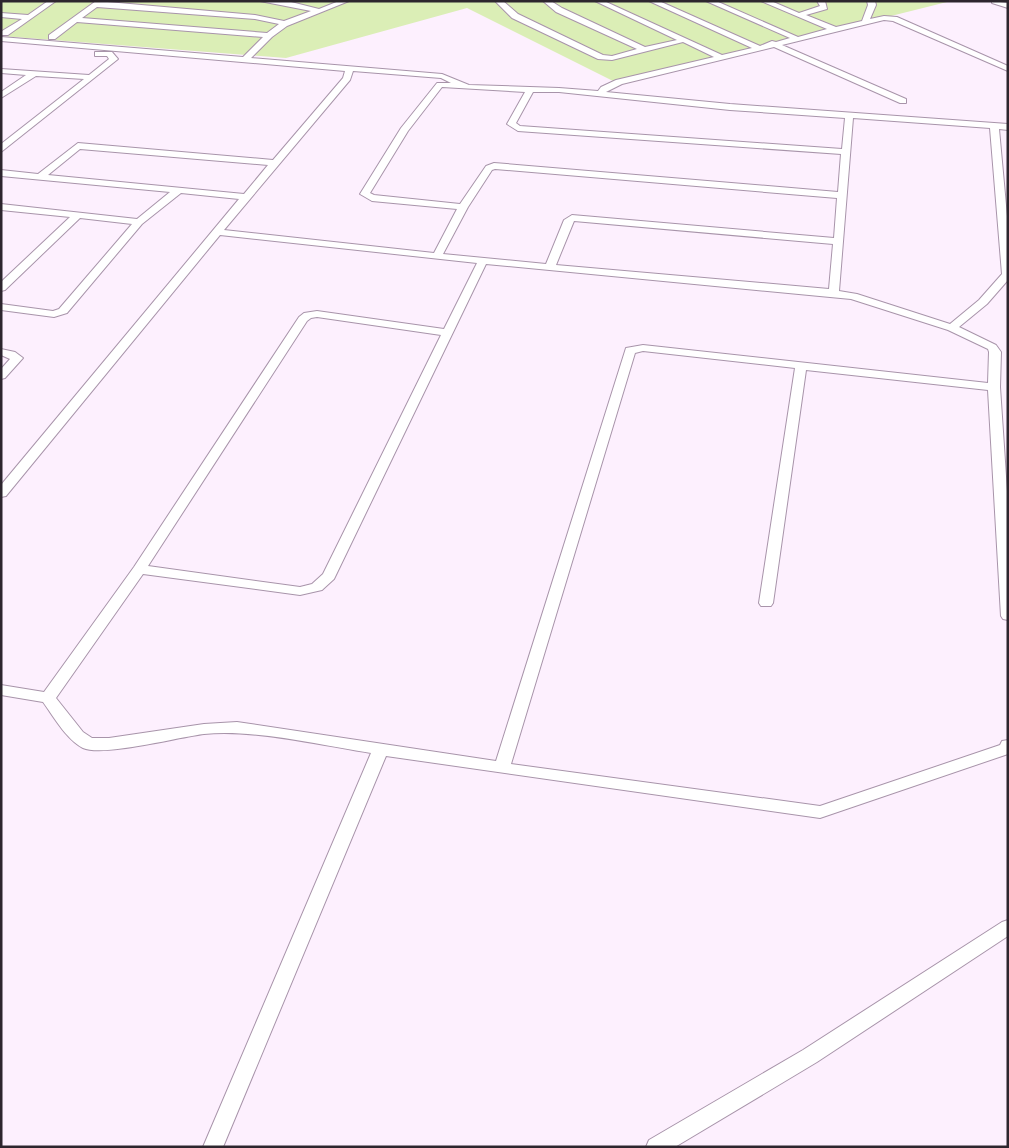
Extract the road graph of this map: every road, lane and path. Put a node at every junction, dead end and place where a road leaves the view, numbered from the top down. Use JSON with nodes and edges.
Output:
{"nodes":[{"id":1,"x":42,"y":1,"type":"edge"},
{"id":2,"x":148,"y":1,"type":"edge"},
{"id":3,"x":263,"y":1,"type":"edge"},
{"id":4,"x":346,"y":1,"type":"edge"},
{"id":5,"x":498,"y":1,"type":"edge"},
{"id":6,"x":546,"y":1,"type":"edge"},
{"id":7,"x":598,"y":1,"type":"edge"},
{"id":8,"x":652,"y":1,"type":"edge"},
{"id":9,"x":708,"y":1,"type":"edge"},
{"id":10,"x":764,"y":1,"type":"edge"},
{"id":11,"x":820,"y":1,"type":"edge"},
{"id":12,"x":871,"y":1,"type":"edge"},
{"id":13,"x":995,"y":1,"type":"edge"},
{"id":14,"x":52,"y":2,"type":"edge"},
{"id":15,"x":99,"y":3,"type":"edge"},
{"id":16,"x":1008,"y":6,"type":"edge"},
{"id":17,"x":139,"y":7,"type":"junction"},
{"id":18,"x":319,"y":11,"type":"junction"},
{"id":19,"x":1,"y":15,"type":"edge"},
{"id":20,"x":800,"y":15,"type":"junction"},
{"id":21,"x":31,"y":17,"type":"junction"},
{"id":22,"x":75,"y":20,"type":"junction"},
{"id":23,"x":866,"y":21,"type":"junction"},
{"id":24,"x":284,"y":24,"type":"junction"},
{"id":25,"x":832,"y":29,"type":"junction"},
{"id":26,"x":3,"y":35,"type":"edge"},
{"id":27,"x":269,"y":35,"type":"junction"},
{"id":28,"x":52,"y":37,"type":"junction"},
{"id":29,"x":796,"y":38,"type":"junction"},
{"id":30,"x":684,"y":40,"type":"junction"},
{"id":31,"x":772,"y":43,"type":"junction"},
{"id":32,"x":1,"y":46,"type":"edge"},
{"id":33,"x":757,"y":47,"type":"junction"},
{"id":34,"x":644,"y":50,"type":"junction"},
{"id":35,"x":251,"y":53,"type":"junction"},
{"id":36,"x":721,"y":56,"type":"junction"},
{"id":37,"x":245,"y":60,"type":"junction"},
{"id":38,"x":344,"y":68,"type":"junction"},
{"id":39,"x":1008,"y":69,"type":"edge"},
{"id":40,"x":1,"y":71,"type":"edge"},
{"id":41,"x":33,"y":74,"type":"junction"},
{"id":42,"x":90,"y":77,"type":"junction"},
{"id":43,"x":461,"y":85,"type":"junction"},
{"id":44,"x":530,"y":90,"type":"junction"},
{"id":45,"x":601,"y":94,"type":"junction"},
{"id":46,"x":1,"y":96,"type":"edge"},
{"id":47,"x":903,"y":101,"type":"dead end"},
{"id":48,"x":849,"y":115,"type":"junction"},
{"id":49,"x":994,"y":126,"type":"junction"},
{"id":50,"x":1008,"y":127,"type":"edge"},
{"id":51,"x":5,"y":142,"type":"edge"},
{"id":52,"x":1,"y":149,"type":"edge"},
{"id":53,"x":847,"y":152,"type":"junction"},
{"id":54,"x":275,"y":163,"type":"junction"},
{"id":55,"x":1,"y":173,"type":"edge"},
{"id":56,"x":40,"y":177,"type":"junction"},
{"id":57,"x":179,"y":190,"type":"junction"},
{"id":58,"x":841,"y":195,"type":"junction"},
{"id":59,"x":246,"y":197,"type":"junction"},
{"id":60,"x":463,"y":207,"type":"junction"},
{"id":61,"x":4,"y":209,"type":"edge"},
{"id":62,"x":78,"y":215,"type":"junction"},
{"id":63,"x":140,"y":222,"type":"junction"},
{"id":64,"x":218,"y":232,"type":"junction"},
{"id":65,"x":837,"y":241,"type":"junction"},
{"id":66,"x":436,"y":256,"type":"junction"},
{"id":67,"x":483,"y":261,"type":"junction"},
{"id":68,"x":550,"y":268,"type":"junction"},
{"id":69,"x":1,"y":288,"type":"edge"},
{"id":70,"x":834,"y":292,"type":"junction"},
{"id":71,"x":1,"y":307,"type":"edge"},
{"id":72,"x":952,"y":328,"type":"junction"},
{"id":73,"x":448,"y":333,"type":"junction"},
{"id":74,"x":1,"y":352,"type":"edge"},
{"id":75,"x":801,"y":365,"type":"junction"},
{"id":76,"x":1,"y":376,"type":"edge"},
{"id":77,"x":994,"y":387,"type":"junction"},
{"id":78,"x":1,"y":493,"type":"edge"},
{"id":79,"x":139,"y":569,"type":"junction"},
{"id":80,"x":766,"y":603,"type":"dead end"},
{"id":81,"x":1008,"y":616,"type":"edge"},
{"id":82,"x":1,"y":690,"type":"edge"},
{"id":83,"x":48,"y":698,"type":"junction"},
{"id":84,"x":1008,"y":745,"type":"edge"},
{"id":85,"x":382,"y":749,"type":"junction"},
{"id":86,"x":502,"y":768,"type":"junction"},
{"id":87,"x":1008,"y":927,"type":"edge"},
{"id":88,"x":213,"y":1147,"type":"edge"},
{"id":89,"x":656,"y":1147,"type":"edge"}],
"edges":[{"from":1,"to":14,"type":"street"},
{"from":2,"to":17,"type":"street"},
{"from":3,"to":18,"type":"street"},
{"from":4,"to":18,"type":"street"},
{"from":5,"to":34,"type":"street"},
{"from":6,"to":34,"type":"street"},
{"from":7,"to":30,"type":"street"},
{"from":8,"to":33,"type":"street"},
{"from":9,"to":29,"type":"street"},
{"from":10,"to":20,"type":"street"},
{"from":11,"to":20,"type":"street"},
{"from":12,"to":23,"type":"street"},
{"from":13,"to":16,"type":"street"},
{"from":14,"to":21,"type":"street"},
{"from":15,"to":17,"type":"street"},
{"from":15,"to":22,"type":"street"},
{"from":17,"to":24,"type":"street"},
{"from":18,"to":24,"type":"street"},
{"from":19,"to":21,"type":"street"},
{"from":20,"to":25,"type":"street"},
{"from":21,"to":26,"type":"street"},
{"from":22,"to":27,"type":"street"},
{"from":22,"to":28,"type":"street"},
{"from":23,"to":25,"type":"street"},
{"from":23,"to":39,"type":"street"},
{"from":24,"to":27,"type":"street"},
{"from":25,"to":29,"type":"street"},
{"from":26,"to":28,"type":"street"},
{"from":26,"to":37,"type":"street"},
{"from":27,"to":35,"type":"street"},
{"from":28,"to":35,"type":"street"},
{"from":29,"to":31,"type":"street"},
{"from":30,"to":34,"type":"street"},
{"from":30,"to":36,"type":"street"},
{"from":31,"to":33,"type":"street"},
{"from":31,"to":47,"type":"street"},
{"from":32,"to":42,"type":"street"},
{"from":33,"to":36,"type":"street"},
{"from":35,"to":37,"type":"street"},
{"from":36,"to":45,"type":"street"},
{"from":37,"to":38,"type":"street"},
{"from":38,"to":43,"type":"street"},
{"from":38,"to":54,"type":"street"},
{"from":40,"to":41,"type":"street"},
{"from":41,"to":42,"type":"street"},
{"from":41,"to":46,"type":"street"},
{"from":42,"to":51,"type":"street"},
{"from":43,"to":44,"type":"street"},
{"from":43,"to":60,"type":"street"},
{"from":44,"to":45,"type":"street"},
{"from":44,"to":53,"type":"street"},
{"from":45,"to":48,"type":"street"},
{"from":48,"to":49,"type":"street"},
{"from":48,"to":53,"type":"street"},
{"from":49,"to":50,"type":"street"},
{"from":49,"to":72,"type":"street"},
{"from":51,"to":52,"type":"street"},
{"from":53,"to":58,"type":"street"},
{"from":54,"to":56,"type":"street"},
{"from":54,"to":59,"type":"street"},
{"from":55,"to":56,"type":"street"},
{"from":56,"to":57,"type":"street"},
{"from":57,"to":59,"type":"street"},
{"from":57,"to":63,"type":"street"},
{"from":58,"to":60,"type":"street"},
{"from":58,"to":65,"type":"street"},
{"from":59,"to":64,"type":"street"},
{"from":60,"to":66,"type":"street"},
{"from":61,"to":62,"type":"street"},
{"from":62,"to":63,"type":"street"},
{"from":62,"to":69,"type":"street"},
{"from":63,"to":71,"type":"street"},
{"from":64,"to":66,"type":"street"},
{"from":64,"to":78,"type":"street"},
{"from":65,"to":68,"type":"street"},
{"from":65,"to":70,"type":"street"},
{"from":66,"to":67,"type":"street"},
{"from":67,"to":68,"type":"street"},
{"from":67,"to":73,"type":"street"},
{"from":68,"to":70,"type":"street"},
{"from":70,"to":72,"type":"street"},
{"from":72,"to":77,"type":"street"},
{"from":73,"to":79,"type":"street"},
{"from":73,"to":79,"type":"street"},
{"from":74,"to":76,"type":"street"},
{"from":75,"to":77,"type":"street"},
{"from":75,"to":80,"type":"street"},
{"from":75,"to":86,"type":"street"},
{"from":77,"to":81,"type":"street"},
{"from":79,"to":83,"type":"street"},
{"from":82,"to":83,"type":"street"},
{"from":83,"to":85,"type":"street"},
{"from":84,"to":86,"type":"street"},
{"from":85,"to":86,"type":"street"},
{"from":85,"to":88,"type":"street"},
{"from":87,"to":89,"type":"street"}]}
